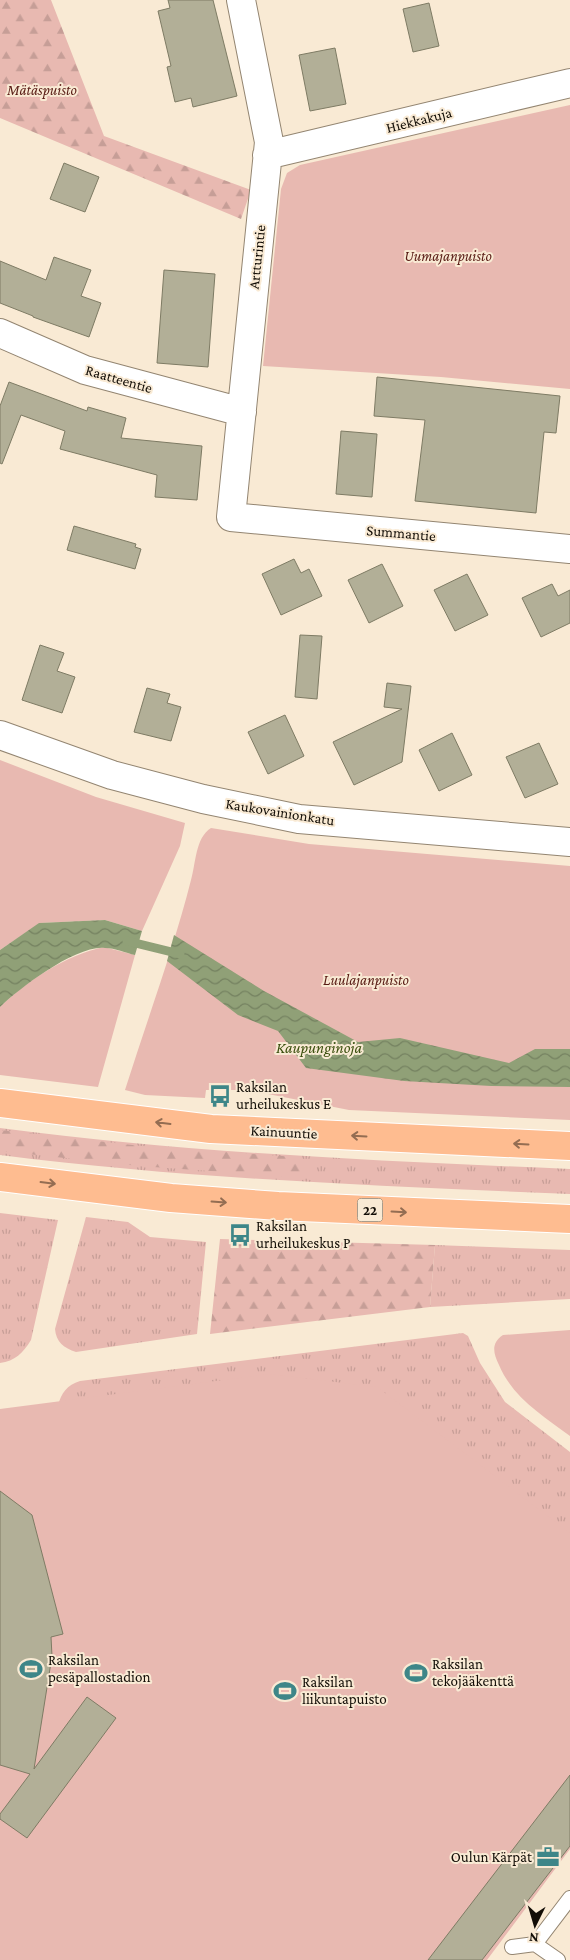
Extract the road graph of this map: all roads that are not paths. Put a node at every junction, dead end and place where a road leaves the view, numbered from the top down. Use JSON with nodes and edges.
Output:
{"nodes":[{"id":1,"x":241,"y":0,"type":"edge"},
{"id":2,"x":570,"y":83,"type":"edge"},
{"id":3,"x":267,"y":155,"type":"junction"},
{"id":4,"x":0,"y":333,"type":"edge"},
{"id":5,"x":242,"y":412,"type":"junction"},
{"id":6,"x":231,"y":517,"type":"joint"},
{"id":7,"x":570,"y":549,"type":"edge"},
{"id":8,"x":0,"y":735,"type":"edge"},
{"id":9,"x":570,"y":842,"type":"edge"},
{"id":10,"x":0,"y":1103,"type":"edge"},
{"id":11,"x":570,"y":1146,"type":"edge"},
{"id":12,"x":0,"y":1176,"type":"edge"},
{"id":13,"x":570,"y":1220,"type":"edge"},
{"id":14,"x":570,"y":1898,"type":"edge"},
{"id":15,"x":535,"y":1944,"type":"junction"},
{"id":16,"x":512,"y":1947,"type":"dead end"},
{"id":17,"x":558,"y":1960,"type":"edge"}],
"edges":[{"from":1,"to":3,"type":"street","name":"Artturintie"},
{"from":2,"to":3,"type":"street","name":"Hiekkakuja"},
{"from":3,"to":5,"type":"street","name":"Artturintie"},
{"from":4,"to":5,"type":"street","name":"Raatteentie"},
{"from":5,"to":6,"type":"street","name":"Artturintie"},
{"from":6,"to":7,"type":"street","name":"Summantie"},
{"from":8,"to":9,"type":"street","name":"Kaukovainionkatu"},
{"from":11,"to":10,"type":"highway","name":"Kainuuntie","one_way":true},
{"from":12,"to":13,"type":"highway","number":"22","one_way":true},
{"from":14,"to":15,"type":"lane"},
{"from":15,"to":16,"type":"lane"},
{"from":15,"to":17,"type":"lane"}]}
